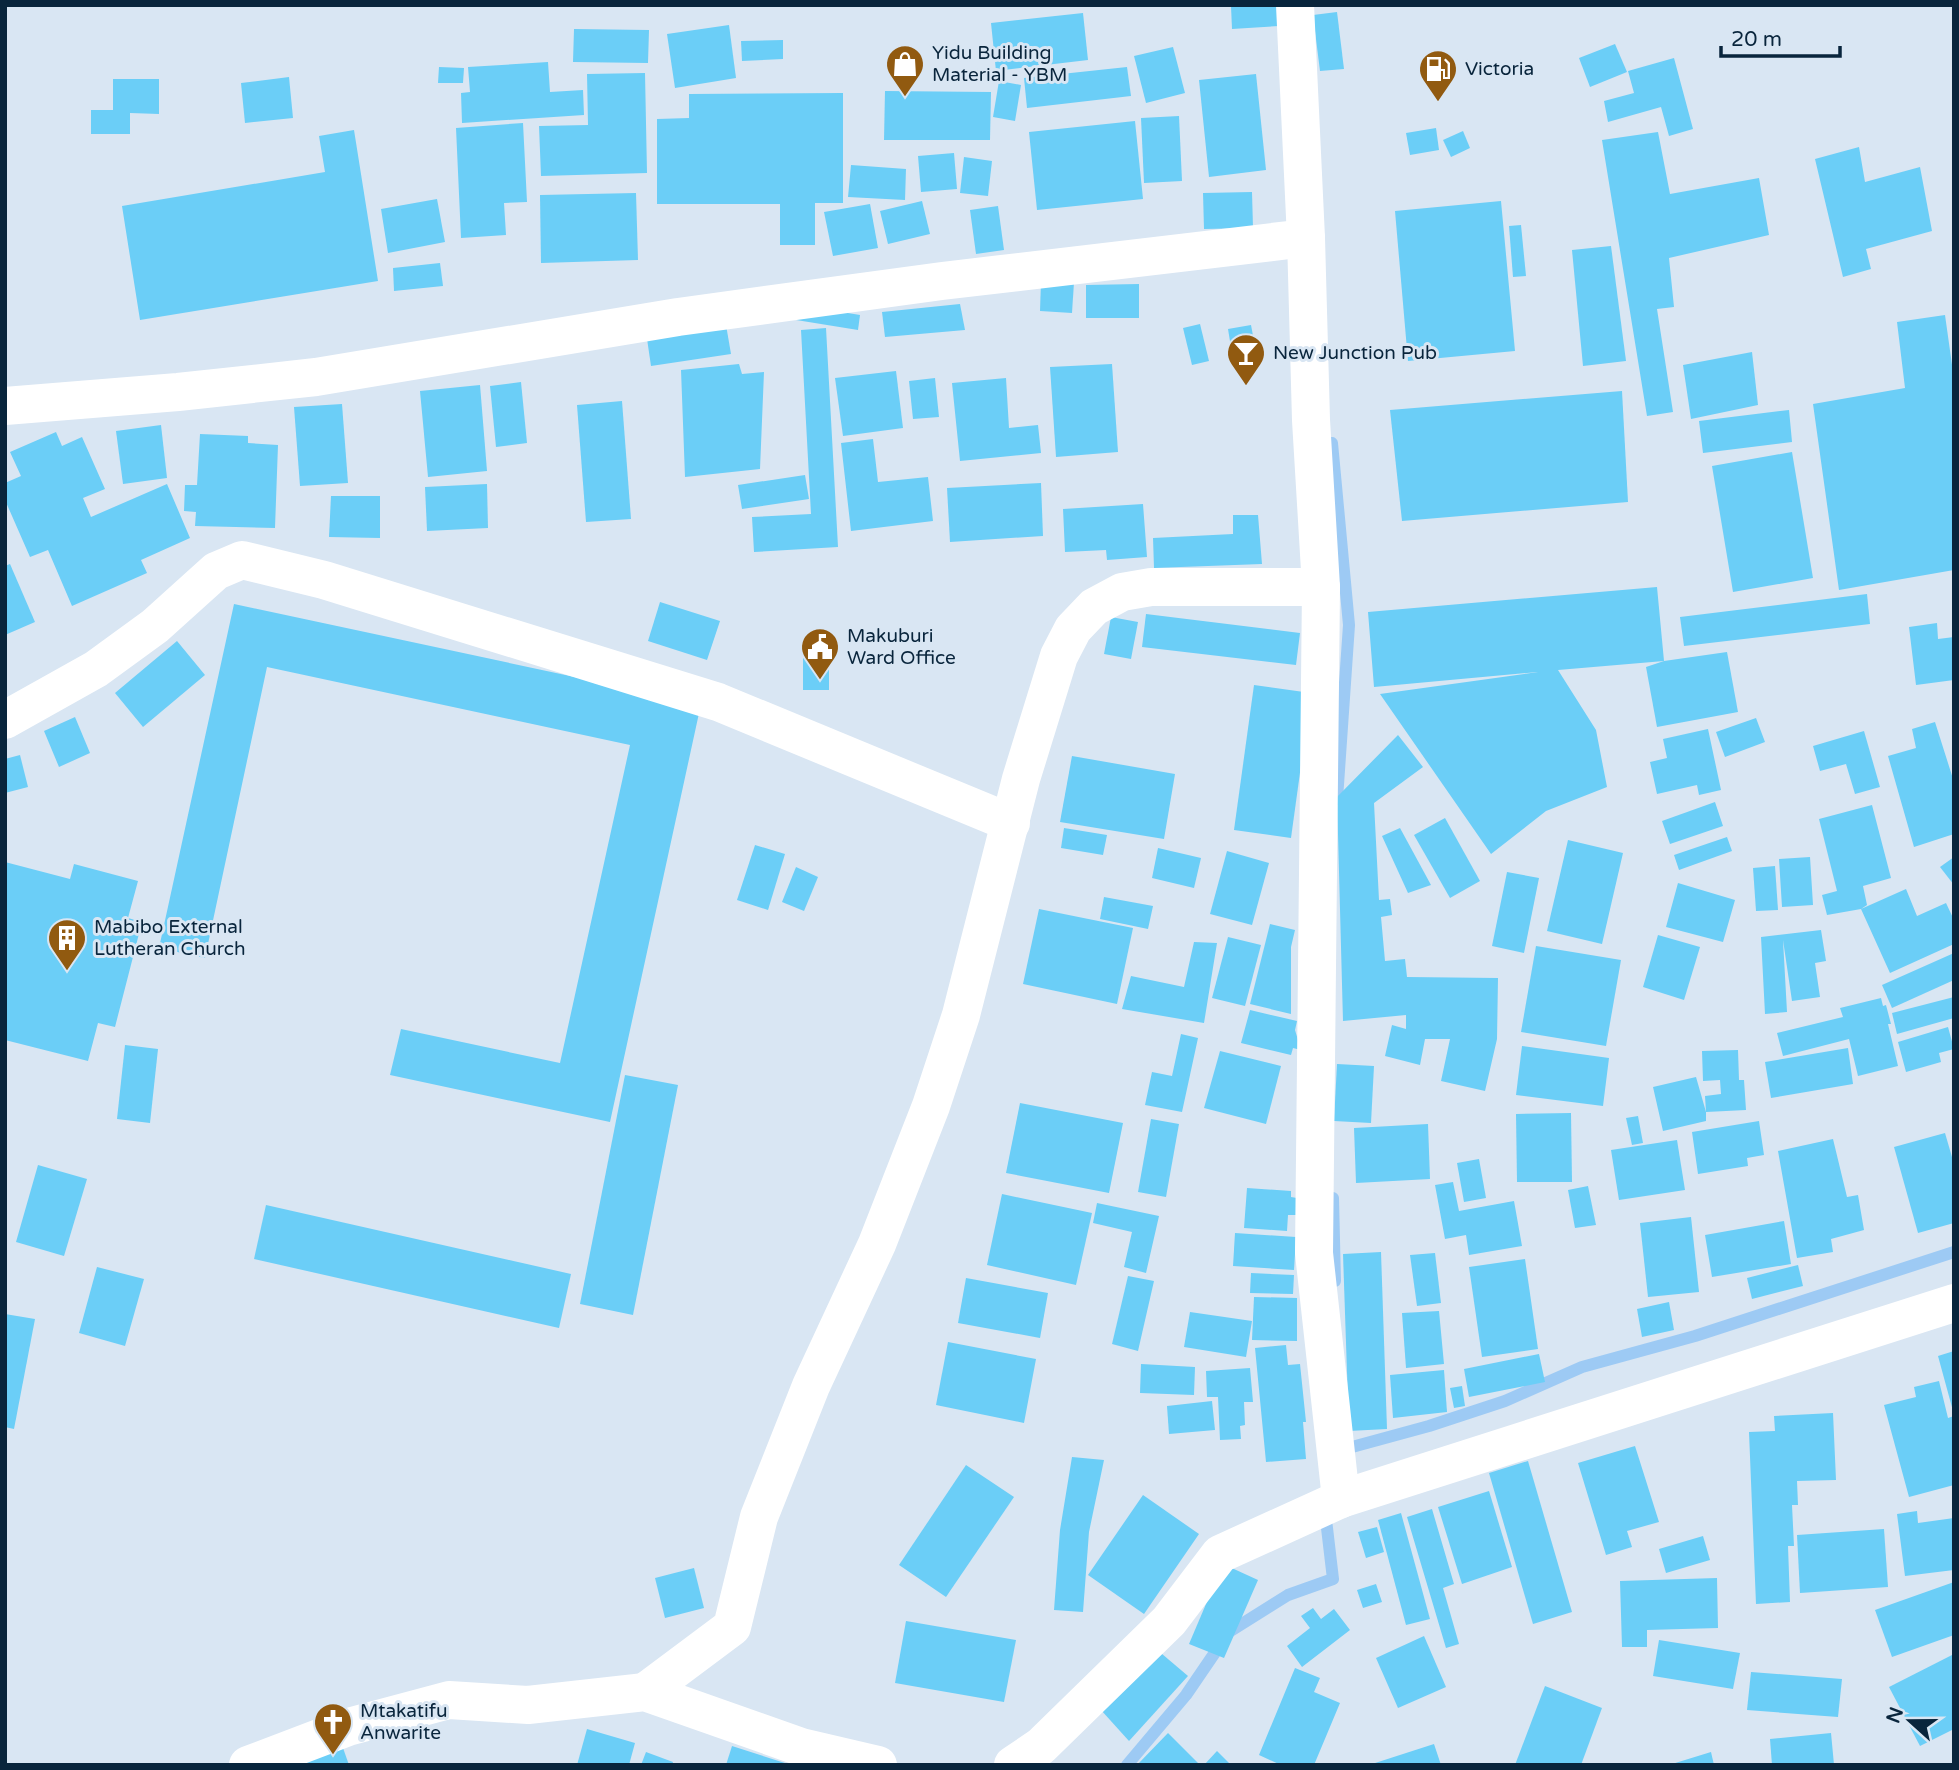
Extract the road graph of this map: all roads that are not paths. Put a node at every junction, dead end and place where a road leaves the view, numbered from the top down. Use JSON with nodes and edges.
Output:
{"nodes":[{"id":1,"x":1295,"y":5,"type":"edge"},
{"id":2,"x":1306,"y":238,"type":"junction"},
{"id":3,"x":5,"y":406,"type":"edge"},
{"id":4,"x":1321,"y":587,"type":"junction"},
{"id":5,"x":5,"y":720,"type":"edge"},
{"id":6,"x":1010,"y":823,"type":"junction"},
{"id":7,"x":1954,"y":1303,"type":"edge"},
{"id":8,"x":1341,"y":1499,"type":"junction"},
{"id":9,"x":645,"y":1692,"type":"junction"},
{"id":10,"x":248,"y":1765,"type":"edge"},
{"id":11,"x":878,"y":1765,"type":"edge"},
{"id":12,"x":1013,"y":1765,"type":"edge"}],
"edges":[{"from":1,"to":2,"type":"street"},
{"from":2,"to":3,"type":"street"},
{"from":2,"to":4,"type":"street"},
{"from":4,"to":6,"type":"street"},
{"from":4,"to":8,"type":"street"},
{"from":5,"to":6,"type":"street"},
{"from":6,"to":9,"type":"street"},
{"from":7,"to":8,"type":"street"},
{"from":8,"to":12,"type":"street"},
{"from":9,"to":10,"type":"street"},
{"from":9,"to":11,"type":"street"}]}
